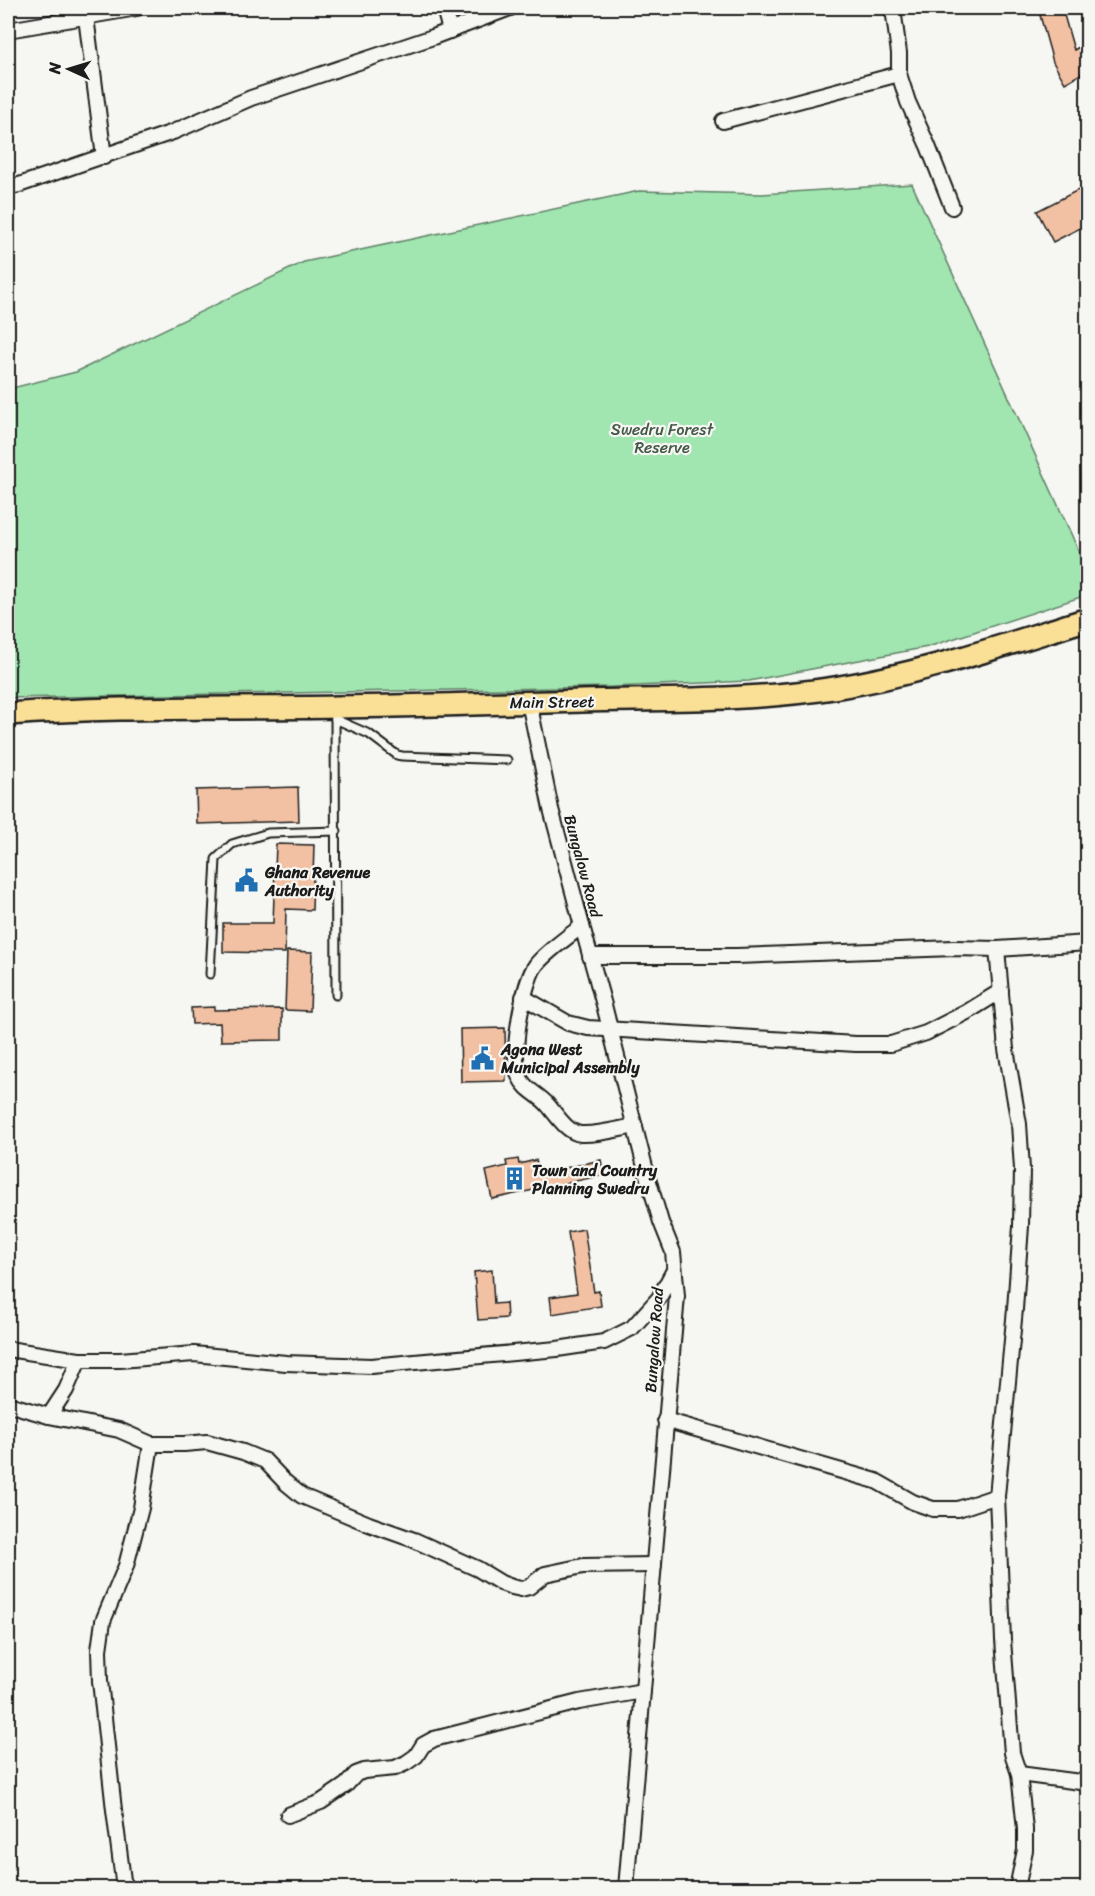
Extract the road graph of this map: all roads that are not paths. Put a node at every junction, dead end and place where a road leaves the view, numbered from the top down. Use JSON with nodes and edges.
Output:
{"nodes":[{"id":1,"x":137,"y":8,"type":"edge"},
{"id":2,"x":444,"y":8,"type":"edge"},
{"id":3,"x":510,"y":8,"type":"edge"},
{"id":4,"x":891,"y":8,"type":"edge"},
{"id":5,"x":86,"y":17,"type":"junction"},
{"id":6,"x":8,"y":30,"type":"edge"},
{"id":7,"x":450,"y":31,"type":"junction"},
{"id":8,"x":899,"y":74,"type":"junction"},
{"id":9,"x":723,"y":121,"type":"dead end"},
{"id":10,"x":104,"y":157,"type":"junction"},
{"id":11,"x":8,"y":187,"type":"edge"},
{"id":12,"x":952,"y":207,"type":"dead end"},
{"id":13,"x":1088,"y":619,"type":"edge"},
{"id":14,"x":529,"y":702,"type":"junction"},
{"id":15,"x":335,"y":713,"type":"junction"},
{"id":16,"x":8,"y":714,"type":"edge"},
{"id":17,"x":507,"y":760,"type":"dead end"},
{"id":18,"x":337,"y":831,"type":"junction"},
{"id":19,"x":582,"y":927,"type":"junction"},
{"id":20,"x":1088,"y":943,"type":"edge"},
{"id":21,"x":997,"y":949,"type":"junction"},
{"id":22,"x":590,"y":956,"type":"junction"},
{"id":23,"x":210,"y":974,"type":"dead end"},
{"id":24,"x":1001,"y":991,"type":"junction"},
{"id":25,"x":336,"y":995,"type":"dead end"},
{"id":26,"x":523,"y":997,"type":"junction"},
{"id":27,"x":610,"y":1029,"type":"junction"},
{"id":28,"x":635,"y":1126,"type":"junction"},
{"id":29,"x":674,"y":1270,"type":"junction"},
{"id":30,"x":8,"y":1349,"type":"edge"},
{"id":31,"x":79,"y":1360,"type":"junction"},
{"id":32,"x":8,"y":1404,"type":"edge"},
{"id":33,"x":49,"y":1416,"type":"junction"},
{"id":34,"x":665,"y":1420,"type":"junction"},
{"id":35,"x":151,"y":1444,"type":"junction"},
{"id":36,"x":997,"y":1497,"type":"junction"},
{"id":37,"x":654,"y":1565,"type":"junction"},
{"id":38,"x":643,"y":1691,"type":"junction"},
{"id":39,"x":1018,"y":1774,"type":"junction"},
{"id":40,"x":1088,"y":1783,"type":"edge"},
{"id":41,"x":288,"y":1815,"type":"dead end"},
{"id":42,"x":124,"y":1888,"type":"edge"},
{"id":43,"x":626,"y":1888,"type":"edge"},
{"id":44,"x":1017,"y":1888,"type":"edge"}],
"edges":[{"from":1,"to":5,"type":"street"},
{"from":2,"to":7,"type":"street"},
{"from":3,"to":7,"type":"street"},
{"from":4,"to":8,"type":"street"},
{"from":5,"to":6,"type":"street"},
{"from":5,"to":10,"type":"street"},
{"from":7,"to":10,"type":"street"},
{"from":8,"to":9,"type":"street"},
{"from":8,"to":12,"type":"street"},
{"from":10,"to":11,"type":"street"},
{"from":13,"to":14,"type":"main road","name":"Main Street"},
{"from":14,"to":15,"type":"main road","name":"Main Street"},
{"from":14,"to":19,"type":"street","name":"Bungalow Road"},
{"from":15,"to":16,"type":"main road","name":"Main Street"},
{"from":15,"to":17,"type":"lane"},
{"from":15,"to":18,"type":"lane"},
{"from":18,"to":23,"type":"lane"},
{"from":18,"to":25,"type":"lane"},
{"from":19,"to":22,"type":"street","name":"Bungalow Road"},
{"from":19,"to":26,"type":"street"},
{"from":20,"to":21,"type":"street"},
{"from":21,"to":22,"type":"street"},
{"from":21,"to":24,"type":"street"},
{"from":22,"to":27,"type":"street","name":"Bungalow Road"},
{"from":24,"to":27,"type":"street"},
{"from":24,"to":36,"type":"street"},
{"from":26,"to":27,"type":"street"},
{"from":26,"to":28,"type":"street"},
{"from":27,"to":28,"type":"street","name":"Bungalow Road"},
{"from":28,"to":29,"type":"street","name":"Bungalow Road"},
{"from":29,"to":31,"type":"street"},
{"from":29,"to":34,"type":"street","name":"Bungalow Road"},
{"from":30,"to":31,"type":"street"},
{"from":31,"to":33,"type":"street"},
{"from":32,"to":33,"type":"street"},
{"from":33,"to":35,"type":"street"},
{"from":34,"to":36,"type":"street"},
{"from":34,"to":37,"type":"street","name":"Bungalow Road"},
{"from":35,"to":37,"type":"street"},
{"from":35,"to":42,"type":"street"},
{"from":36,"to":39,"type":"street"},
{"from":37,"to":38,"type":"street","name":"Bungalow Road"},
{"from":38,"to":41,"type":"street"},
{"from":38,"to":43,"type":"street","name":"Bungalow Road"},
{"from":39,"to":40,"type":"street"},
{"from":39,"to":44,"type":"street"}]}
